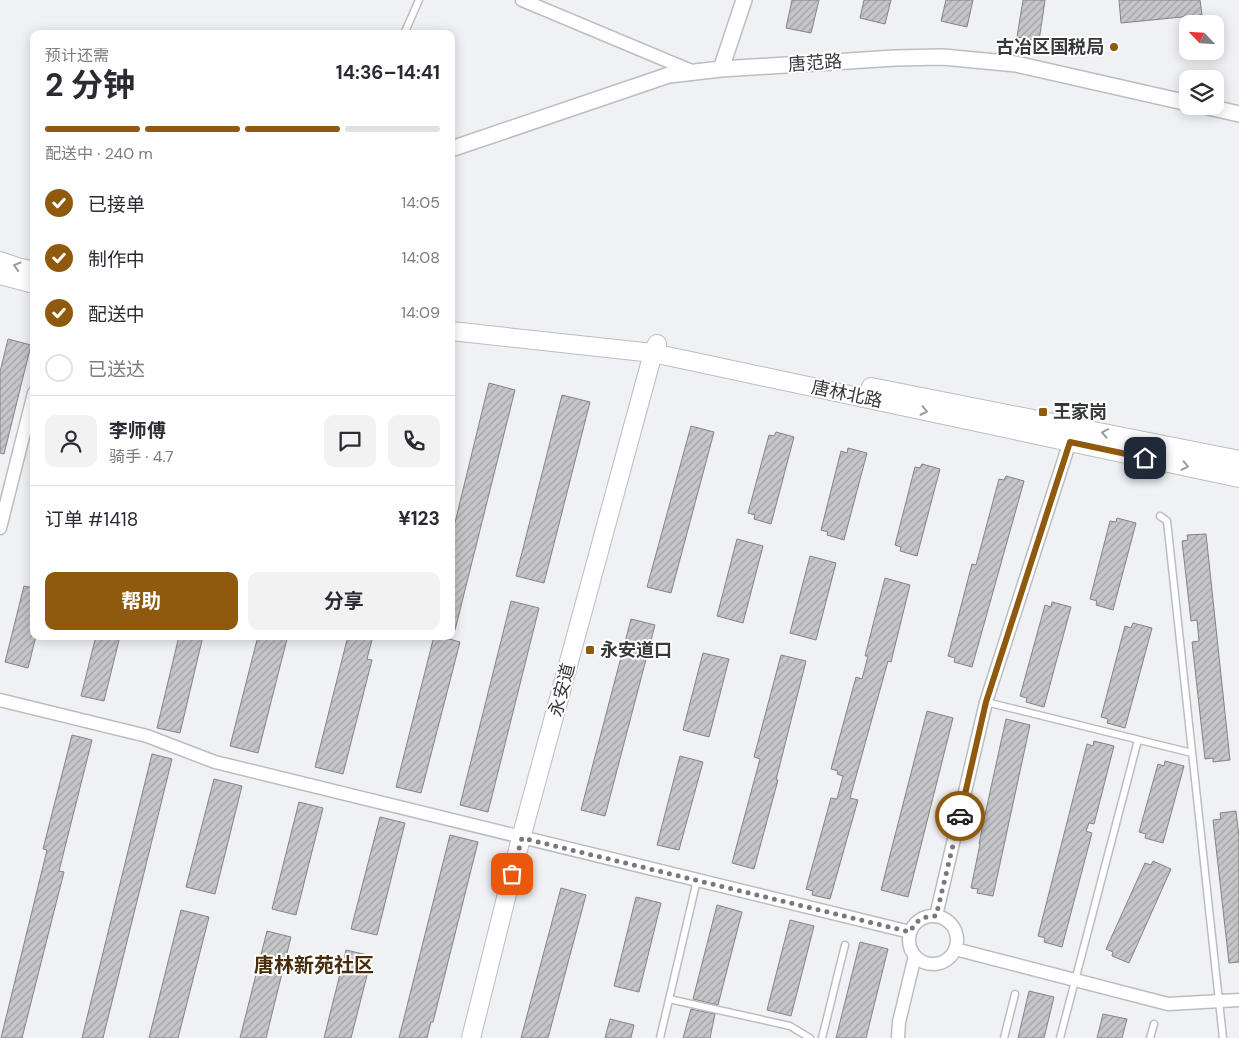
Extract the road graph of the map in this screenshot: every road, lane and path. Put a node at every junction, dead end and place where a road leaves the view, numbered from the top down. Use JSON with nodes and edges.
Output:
{"nodes":[{"id":1,"x":420,"y":0,"type":"edge"},
{"id":2,"x":522,"y":0,"type":"edge"},
{"id":3,"x":744,"y":0,"type":"edge"},
{"id":4,"x":406,"y":30,"type":"edge"},
{"id":5,"x":721,"y":69,"type":"junction"},
{"id":6,"x":694,"y":72,"type":"junction"},
{"id":7,"x":1179,"y":101,"type":"edge"},
{"id":8,"x":1224,"y":111,"type":"edge"},
{"id":9,"x":1239,"y":114,"type":"edge"},
{"id":10,"x":455,"y":148,"type":"edge"},
{"id":11,"x":0,"y":261,"type":"edge"},
{"id":12,"x":30,"y":270,"type":"edge"},
{"id":13,"x":0,"y":275,"type":"edge"},
{"id":14,"x":30,"y":283,"type":"edge"},
{"id":15,"x":455,"y":321,"type":"edge"},
{"id":16,"x":455,"y":331,"type":"edge"},
{"id":17,"x":655,"y":349,"type":"junction"},
{"id":18,"x":30,"y":409,"type":"edge"},
{"id":19,"x":1072,"y":434,"type":"junction"},
{"id":20,"x":1239,"y":460,"type":"edge"},
{"id":21,"x":1239,"y":478,"type":"edge"},
{"id":22,"x":1160,"y":516,"type":"dead end"},
{"id":23,"x":0,"y":528,"type":"edge"},
{"id":24,"x":0,"y":700,"type":"edge"},
{"id":25,"x":986,"y":702,"type":"junction"},
{"id":26,"x":1138,"y":740,"type":"junction"},
{"id":27,"x":1192,"y":754,"type":"junction"},
{"id":28,"x":522,"y":838,"type":"junction"},
{"id":29,"x":697,"y":880,"type":"junction"},
{"id":30,"x":936,"y":916,"type":"junction"},
{"id":31,"x":910,"y":932,"type":"junction"},
{"id":32,"x":844,"y":945,"type":"dead end"},
{"id":33,"x":954,"y":949,"type":"junction"},
{"id":34,"x":915,"y":956,"type":"junction"},
{"id":35,"x":1075,"y":980,"type":"junction"},
{"id":36,"x":1015,"y":994,"type":"dead end"},
{"id":37,"x":669,"y":999,"type":"junction"},
{"id":38,"x":1239,"y":1000,"type":"edge"},
{"id":39,"x":1154,"y":1024,"type":"dead end"},
{"id":40,"x":471,"y":1038,"type":"edge"},
{"id":41,"x":660,"y":1038,"type":"edge"},
{"id":42,"x":810,"y":1038,"type":"edge"},
{"id":43,"x":822,"y":1038,"type":"edge"},
{"id":44,"x":898,"y":1038,"type":"edge"},
{"id":45,"x":1004,"y":1038,"type":"edge"},
{"id":46,"x":1060,"y":1038,"type":"edge"},
{"id":47,"x":1150,"y":1038,"type":"edge"},
{"id":48,"x":1224,"y":1038,"type":"edge"}],
"edges":[{"from":1,"to":4,"type":"lane"},
{"from":2,"to":6,"type":"street"},
{"from":3,"to":5,"type":"street"},
{"from":5,"to":6,"type":"street","name":"唐范路"},
{"from":5,"to":7,"type":"street","name":"唐范路"},
{"from":6,"to":10,"type":"street","name":"唐范路"},
{"from":8,"to":9,"type":"street"},
{"from":12,"to":11,"type":"main road","one_way":true},
{"from":13,"to":14,"type":"main road"},
{"from":15,"to":17,"type":"main road","name":"唐林北路"},
{"from":16,"to":17,"type":"main road","name":"唐林北路"},
{"from":17,"to":19,"type":"main road","name":"唐林北路"},
{"from":17,"to":28,"type":"main road","name":"永安道"},
{"from":18,"to":23,"type":"street"},
{"from":20,"to":19,"type":"main road","name":"唐林北路","one_way":true},
{"from":19,"to":21,"type":"main road","name":"唐林北路","one_way":true},
{"from":19,"to":25,"type":"street"},
{"from":22,"to":27,"type":"lane"},
{"from":24,"to":28,"type":"street"},
{"from":25,"to":26,"type":"lane"},
{"from":25,"to":30,"type":"street"},
{"from":26,"to":27,"type":"lane"},
{"from":26,"to":35,"type":"lane"},
{"from":27,"to":48,"type":"lane"},
{"from":28,"to":29,"type":"street"},
{"from":28,"to":40,"type":"main road","name":"永安道"},
{"from":29,"to":31,"type":"street"},
{"from":29,"to":37,"type":"lane"},
{"from":30,"to":31,"type":"street"},
{"from":30,"to":33,"type":"street"},
{"from":31,"to":34,"type":"street"},
{"from":32,"to":43,"type":"lane"},
{"from":33,"to":34,"type":"street"},
{"from":33,"to":35,"type":"street"},
{"from":34,"to":44,"type":"street"},
{"from":35,"to":38,"type":"street"},
{"from":35,"to":46,"type":"lane"},
{"from":36,"to":45,"type":"lane"},
{"from":37,"to":41,"type":"lane"},
{"from":37,"to":42,"type":"lane"},
{"from":39,"to":47,"type":"lane"}]}
